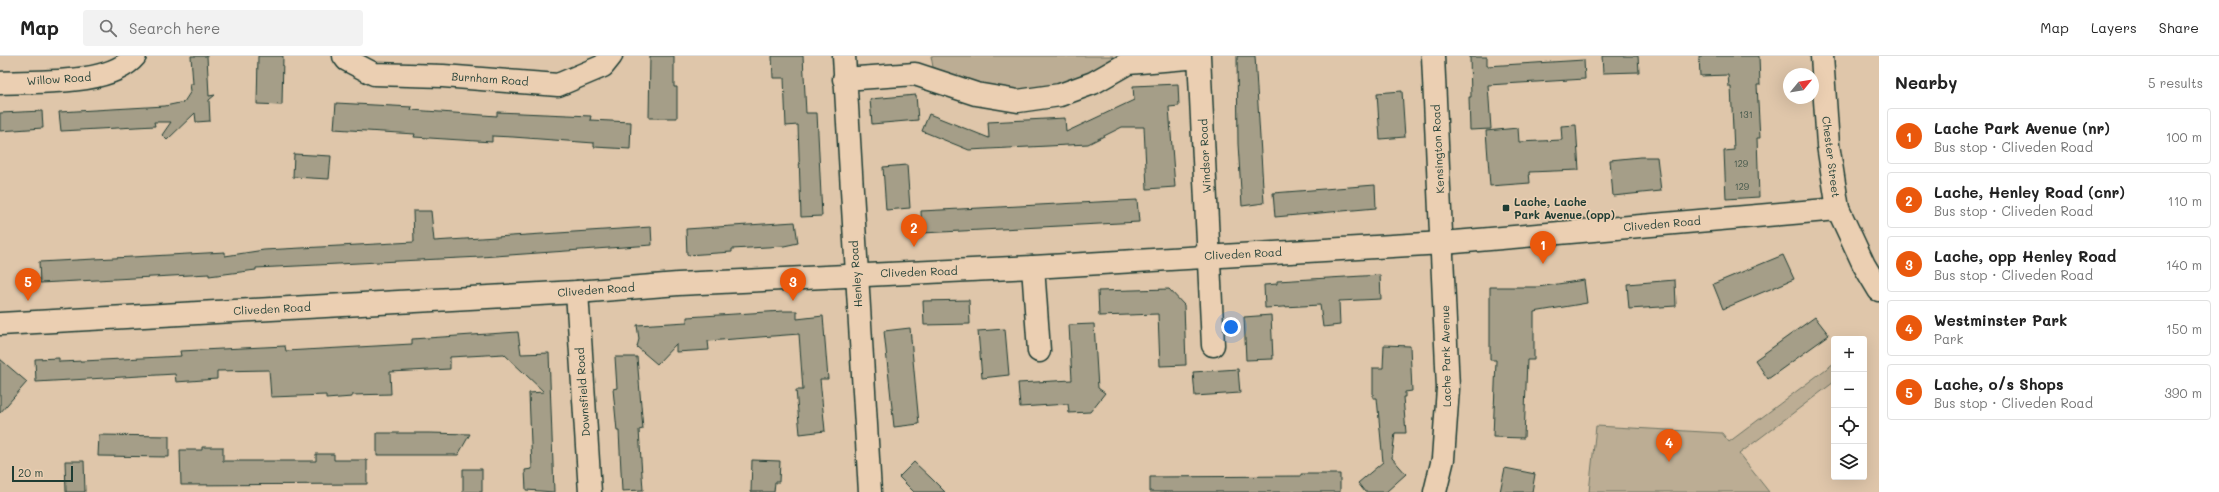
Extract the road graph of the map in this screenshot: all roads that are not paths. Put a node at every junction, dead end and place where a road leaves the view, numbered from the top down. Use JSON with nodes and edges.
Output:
{"nodes":[{"id":1,"x":135,"y":56,"type":"edge"},
{"id":2,"x":344,"y":56,"type":"edge"},
{"id":3,"x":844,"y":56,"type":"edge"},
{"id":4,"x":1434,"y":56,"type":"edge"},
{"id":5,"x":1822,"y":56,"type":"edge"},
{"id":6,"x":1199,"y":57,"type":"edge"},
{"id":7,"x":607,"y":61,"type":"edge"},
{"id":8,"x":844,"y":79,"type":"junction"},
{"id":9,"x":0,"y":83,"type":"edge"},
{"id":10,"x":1838,"y":209,"type":"junction"},
{"id":11,"x":1443,"y":243,"type":"junction"},
{"id":12,"x":1210,"y":256,"type":"junction"},
{"id":13,"x":1033,"y":267,"type":"junction"},
{"id":14,"x":856,"y":275,"type":"junction"},
{"id":15,"x":1879,"y":290,"type":"edge"},
{"id":16,"x":577,"y":292,"type":"junction"},
{"id":17,"x":0,"y":324,"type":"edge"},
{"id":18,"x":1213,"y":345,"type":"dead end"},
{"id":19,"x":1040,"y":351,"type":"dead end"},
{"id":20,"x":590,"y":492,"type":"edge"},
{"id":21,"x":870,"y":492,"type":"edge"},
{"id":22,"x":1435,"y":492,"type":"edge"}],
"edges":[{"from":1,"to":9,"type":"street","name":"Willow Road"},
{"from":2,"to":7,"type":"street","name":"Burnham Road"},
{"from":3,"to":8,"type":"street","name":"Henley Road"},
{"from":4,"to":11,"type":"street","name":"Kensington Road"},
{"from":5,"to":10,"type":"street","name":"Chester Street"},
{"from":6,"to":8,"type":"street"},
{"from":6,"to":12,"type":"street","name":"Windsor Road"},
{"from":8,"to":14,"type":"street","name":"Henley Road"},
{"from":10,"to":11,"type":"street","name":"Cliveden Road"},
{"from":10,"to":15,"type":"street","name":"Chester Street"},
{"from":11,"to":12,"type":"street","name":"Cliveden Road"},
{"from":11,"to":22,"type":"street","name":"Lache Park Avenue"},
{"from":12,"to":13,"type":"street","name":"Cliveden Road"},
{"from":12,"to":18,"type":"street","name":"Windsor Road"},
{"from":13,"to":14,"type":"street","name":"Cliveden Road"},
{"from":13,"to":19,"type":"street"},
{"from":14,"to":16,"type":"street","name":"Cliveden Road"},
{"from":14,"to":21,"type":"street","name":"Henley Road"},
{"from":16,"to":17,"type":"street","name":"Cliveden Road"},
{"from":16,"to":20,"type":"street","name":"Downsfield Road"}]}
